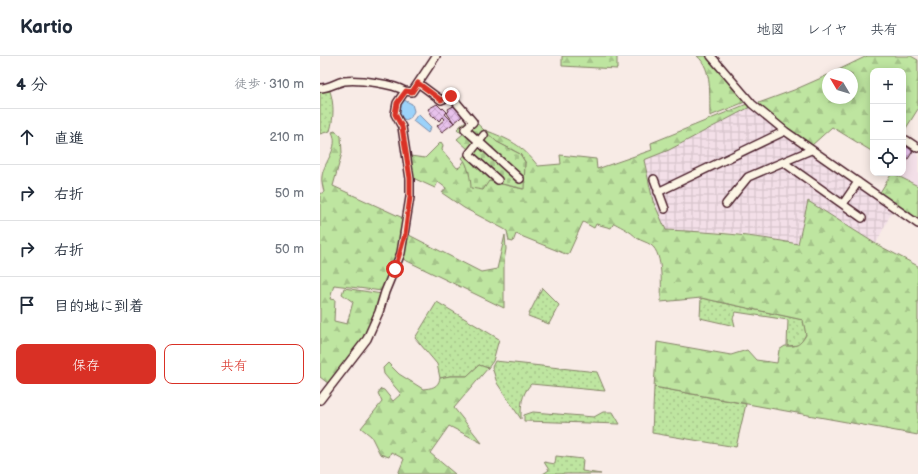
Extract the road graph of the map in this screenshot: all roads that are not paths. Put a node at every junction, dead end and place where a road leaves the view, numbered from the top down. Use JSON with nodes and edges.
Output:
{"nodes":[{"id":1,"x":436,"y":56,"type":"edge"},
{"id":2,"x":711,"y":56,"type":"edge"},
{"id":3,"x":418,"y":83,"type":"junction"},
{"id":4,"x":320,"y":88,"type":"edge"},
{"id":5,"x":406,"y":91,"type":"junction"},
{"id":6,"x":785,"y":132,"type":"junction"},
{"id":7,"x":482,"y":138,"type":"junction"},
{"id":8,"x":906,"y":140,"type":"dead end"},
{"id":9,"x":918,"y":148,"type":"edge"},
{"id":10,"x":811,"y":150,"type":"junction"},
{"id":11,"x":783,"y":162,"type":"junction"},
{"id":12,"x":520,"y":179,"type":"dead end"},
{"id":13,"x":654,"y":179,"type":"dead end"},
{"id":14,"x":498,"y":180,"type":"dead end"},
{"id":15,"x":858,"y":182,"type":"junction"},
{"id":16,"x":658,"y":192,"type":"junction"},
{"id":17,"x":726,"y":204,"type":"dead end"},
{"id":18,"x":843,"y":204,"type":"junction"},
{"id":19,"x":665,"y":209,"type":"dead end"},
{"id":20,"x":862,"y":218,"type":"dead end"},
{"id":21,"x":918,"y":224,"type":"edge"},
{"id":22,"x":320,"y":400,"type":"edge"}],
"edges":[{"from":1,"to":3,"type":"street"},
{"from":2,"to":6,"type":"street"},
{"from":3,"to":5,"type":"street"},
{"from":3,"to":7,"type":"street"},
{"from":4,"to":5,"type":"street"},
{"from":5,"to":22,"type":"street"},
{"from":6,"to":10,"type":"street"},
{"from":6,"to":16,"type":"street"},
{"from":7,"to":12,"type":"street"},
{"from":7,"to":14,"type":"street"},
{"from":8,"to":9,"type":"street"},
{"from":10,"to":11,"type":"street"},
{"from":10,"to":15,"type":"street"},
{"from":11,"to":17,"type":"street"},
{"from":11,"to":18,"type":"street"},
{"from":13,"to":16,"type":"street"},
{"from":15,"to":18,"type":"street"},
{"from":15,"to":21,"type":"street"},
{"from":16,"to":19,"type":"street"},
{"from":18,"to":20,"type":"street"}]}
